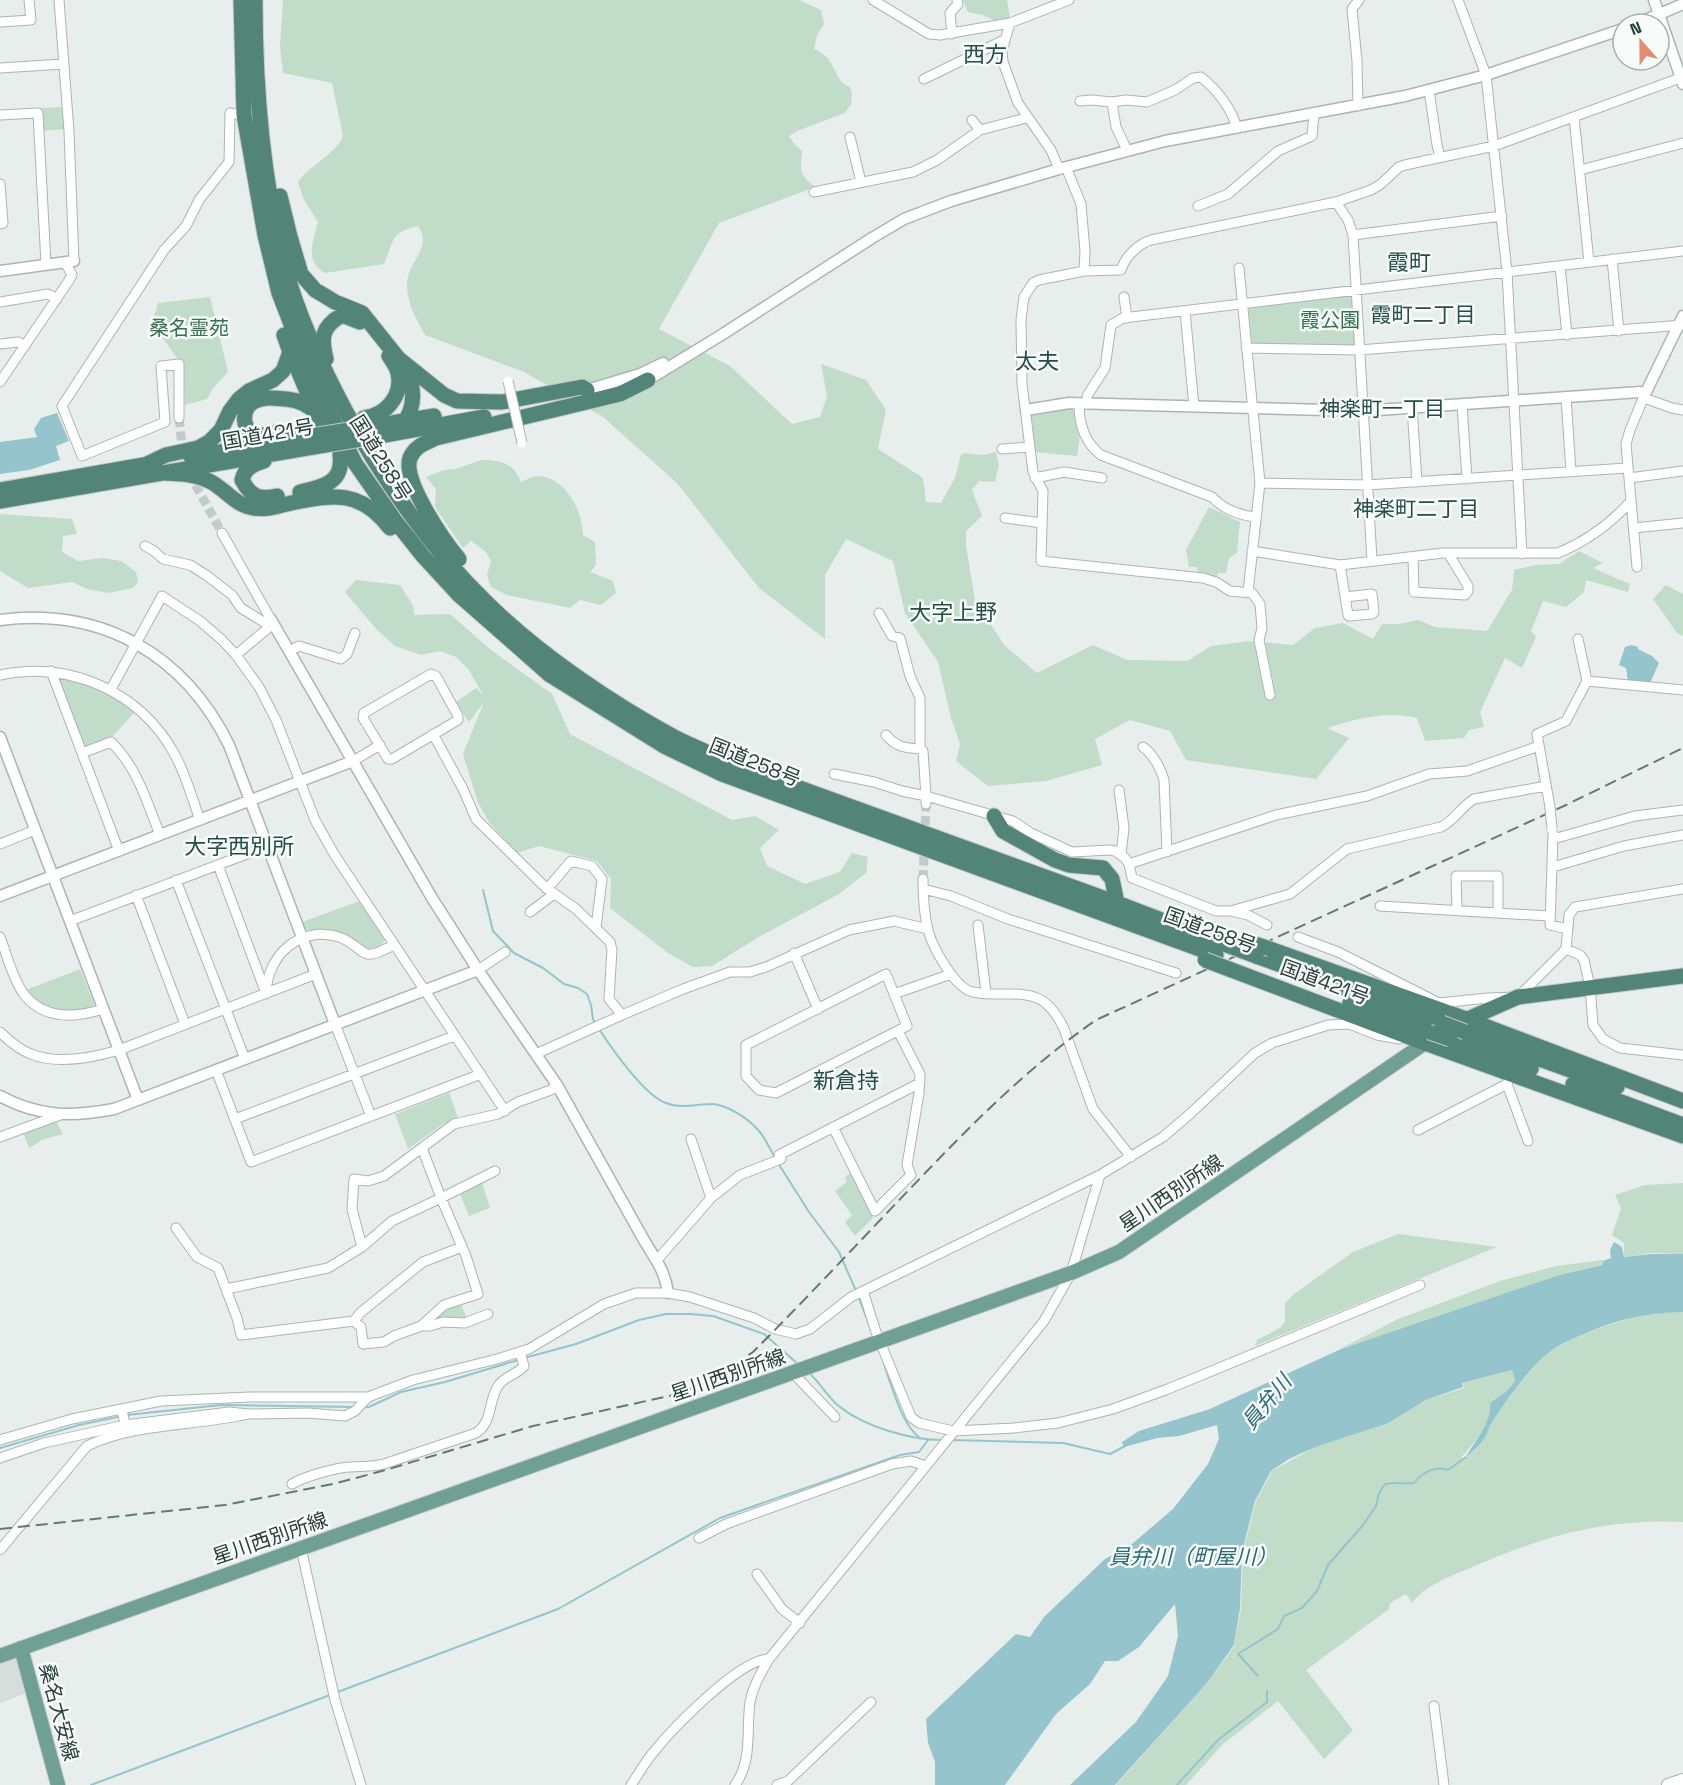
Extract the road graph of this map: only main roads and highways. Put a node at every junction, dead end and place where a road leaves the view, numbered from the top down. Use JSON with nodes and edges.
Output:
{"nodes":[{"id":1,"x":241,"y":0,"type":"edge"},
{"id":2,"x":255,"y":0,"type":"edge"},
{"id":3,"x":244,"y":115,"type":"junction"},
{"id":4,"x":290,"y":352,"type":"junction"},
{"id":5,"x":398,"y":357,"type":"junction"},
{"id":6,"x":331,"y":383,"type":"junction"},
{"id":7,"x":316,"y":413,"type":"junction"},
{"id":8,"x":406,"y":420,"type":"junction"},
{"id":9,"x":369,"y":427,"type":"junction"},
{"id":10,"x":395,"y":433,"type":"junction"},
{"id":11,"x":318,"y":438,"type":"junction"},
{"id":12,"x":294,"y":450,"type":"junction"},
{"id":13,"x":340,"y":455,"type":"junction"},
{"id":14,"x":145,"y":465,"type":"junction"},
{"id":15,"x":166,"y":473,"type":"junction"},
{"id":16,"x":0,"y":490,"type":"edge"},
{"id":17,"x":0,"y":504,"type":"edge"},
{"id":18,"x":379,"y":514,"type":"junction"},
{"id":19,"x":458,"y":594,"type":"junction"},
{"id":20,"x":488,"y":604,"type":"junction"},
{"id":21,"x":994,"y":816,"type":"road end"},
{"id":22,"x":1117,"y":903,"type":"junction"},
{"id":23,"x":1174,"y":932,"type":"junction"},
{"id":24,"x":1239,"y":944,"type":"junction"},
{"id":25,"x":1683,"y":976,"type":"edge"},
{"id":26,"x":1466,"y":1025,"type":"junction"},
{"id":27,"x":1427,"y":1037,"type":"junction"},
{"id":28,"x":1683,"y":1101,"type":"edge"},
{"id":29,"x":1683,"y":1111,"type":"edge"},
{"id":30,"x":1683,"y":1125,"type":"edge"},
{"id":31,"x":1683,"y":1136,"type":"edge"},
{"id":32,"x":21,"y":1648,"type":"junction"},
{"id":33,"x":0,"y":1656,"type":"edge"},
{"id":34,"x":1683,"y":1780,"type":"edge"},
{"id":35,"x":58,"y":1785,"type":"edge"},
{"id":36,"x":1668,"y":1785,"type":"edge"}],
"edges":[{"from":1,"to":3,"type":"highway","name":"国道258号"},
{"from":2,"to":5,"type":"highway"},
{"from":2,"to":6,"type":"highway","name":"国道258号"},
{"from":3,"to":4,"type":"highway"},
{"from":3,"to":19,"type":"highway","name":"国道258号"},
{"from":4,"to":7,"type":"highway"},
{"from":4,"to":14,"type":"highway"},
{"from":5,"to":8,"type":"highway"},
{"from":5,"to":8,"type":"highway","name":"国道421号"},
{"from":6,"to":9,"type":"highway"},
{"from":6,"to":20,"type":"highway","name":"国道258号"},
{"from":7,"to":11,"type":"highway"},
{"from":7,"to":13,"type":"highway"},
{"from":8,"to":9,"type":"highway","name":"国道421号"},
{"from":8,"to":10,"type":"highway"},
{"from":9,"to":10,"type":"highway","name":"国道421号"},
{"from":9,"to":11,"type":"highway","name":"国道421号","bridge":true},
{"from":9,"to":11,"type":"highway","name":"国道421号","bridge":true},
{"from":10,"to":20,"type":"highway","name":"国道421号"},
{"from":11,"to":12,"type":"highway","name":"国道421号"},
{"from":11,"to":14,"type":"highway","name":"国道421号"},
{"from":12,"to":13,"type":"highway"},
{"from":12,"to":15,"type":"highway","name":"国道421号"},
{"from":13,"to":18,"type":"highway"},
{"from":14,"to":16,"type":"highway","name":"国道421号"},
{"from":15,"to":17,"type":"highway","name":"国道421号"},
{"from":15,"to":18,"type":"highway"},
{"from":18,"to":19,"type":"highway"},
{"from":19,"to":23,"type":"highway","name":"国道258号"},
{"from":20,"to":22,"type":"highway","name":"国道258号"},
{"from":21,"to":22,"type":"highway"},
{"from":22,"to":23,"type":"highway","name":"国道258号"},
{"from":23,"to":24,"type":"highway","name":"国道258号"},
{"from":23,"to":27,"type":"highway","name":"国道258号"},
{"from":24,"to":26,"type":"highway","name":"国道421号","bridge":true},
{"from":24,"to":26,"type":"highway","name":"国道258号","bridge":true},
{"from":25,"to":26,"type":"highway"},
{"from":26,"to":27,"type":"highway"},
{"from":26,"to":28,"type":"highway"},
{"from":26,"to":29,"type":"highway","name":"国道258号"},
{"from":27,"to":30,"type":"highway","name":"国道258号","bridge":true},
{"from":27,"to":31,"type":"highway"},
{"from":27,"to":32,"type":"main road","name":"星川西別所線"},
{"from":32,"to":33,"type":"main road","name":"星川西別所線"},
{"from":32,"to":35,"type":"main road","name":"桑名大安線"},
{"from":34,"to":36,"type":"main road"}]}
